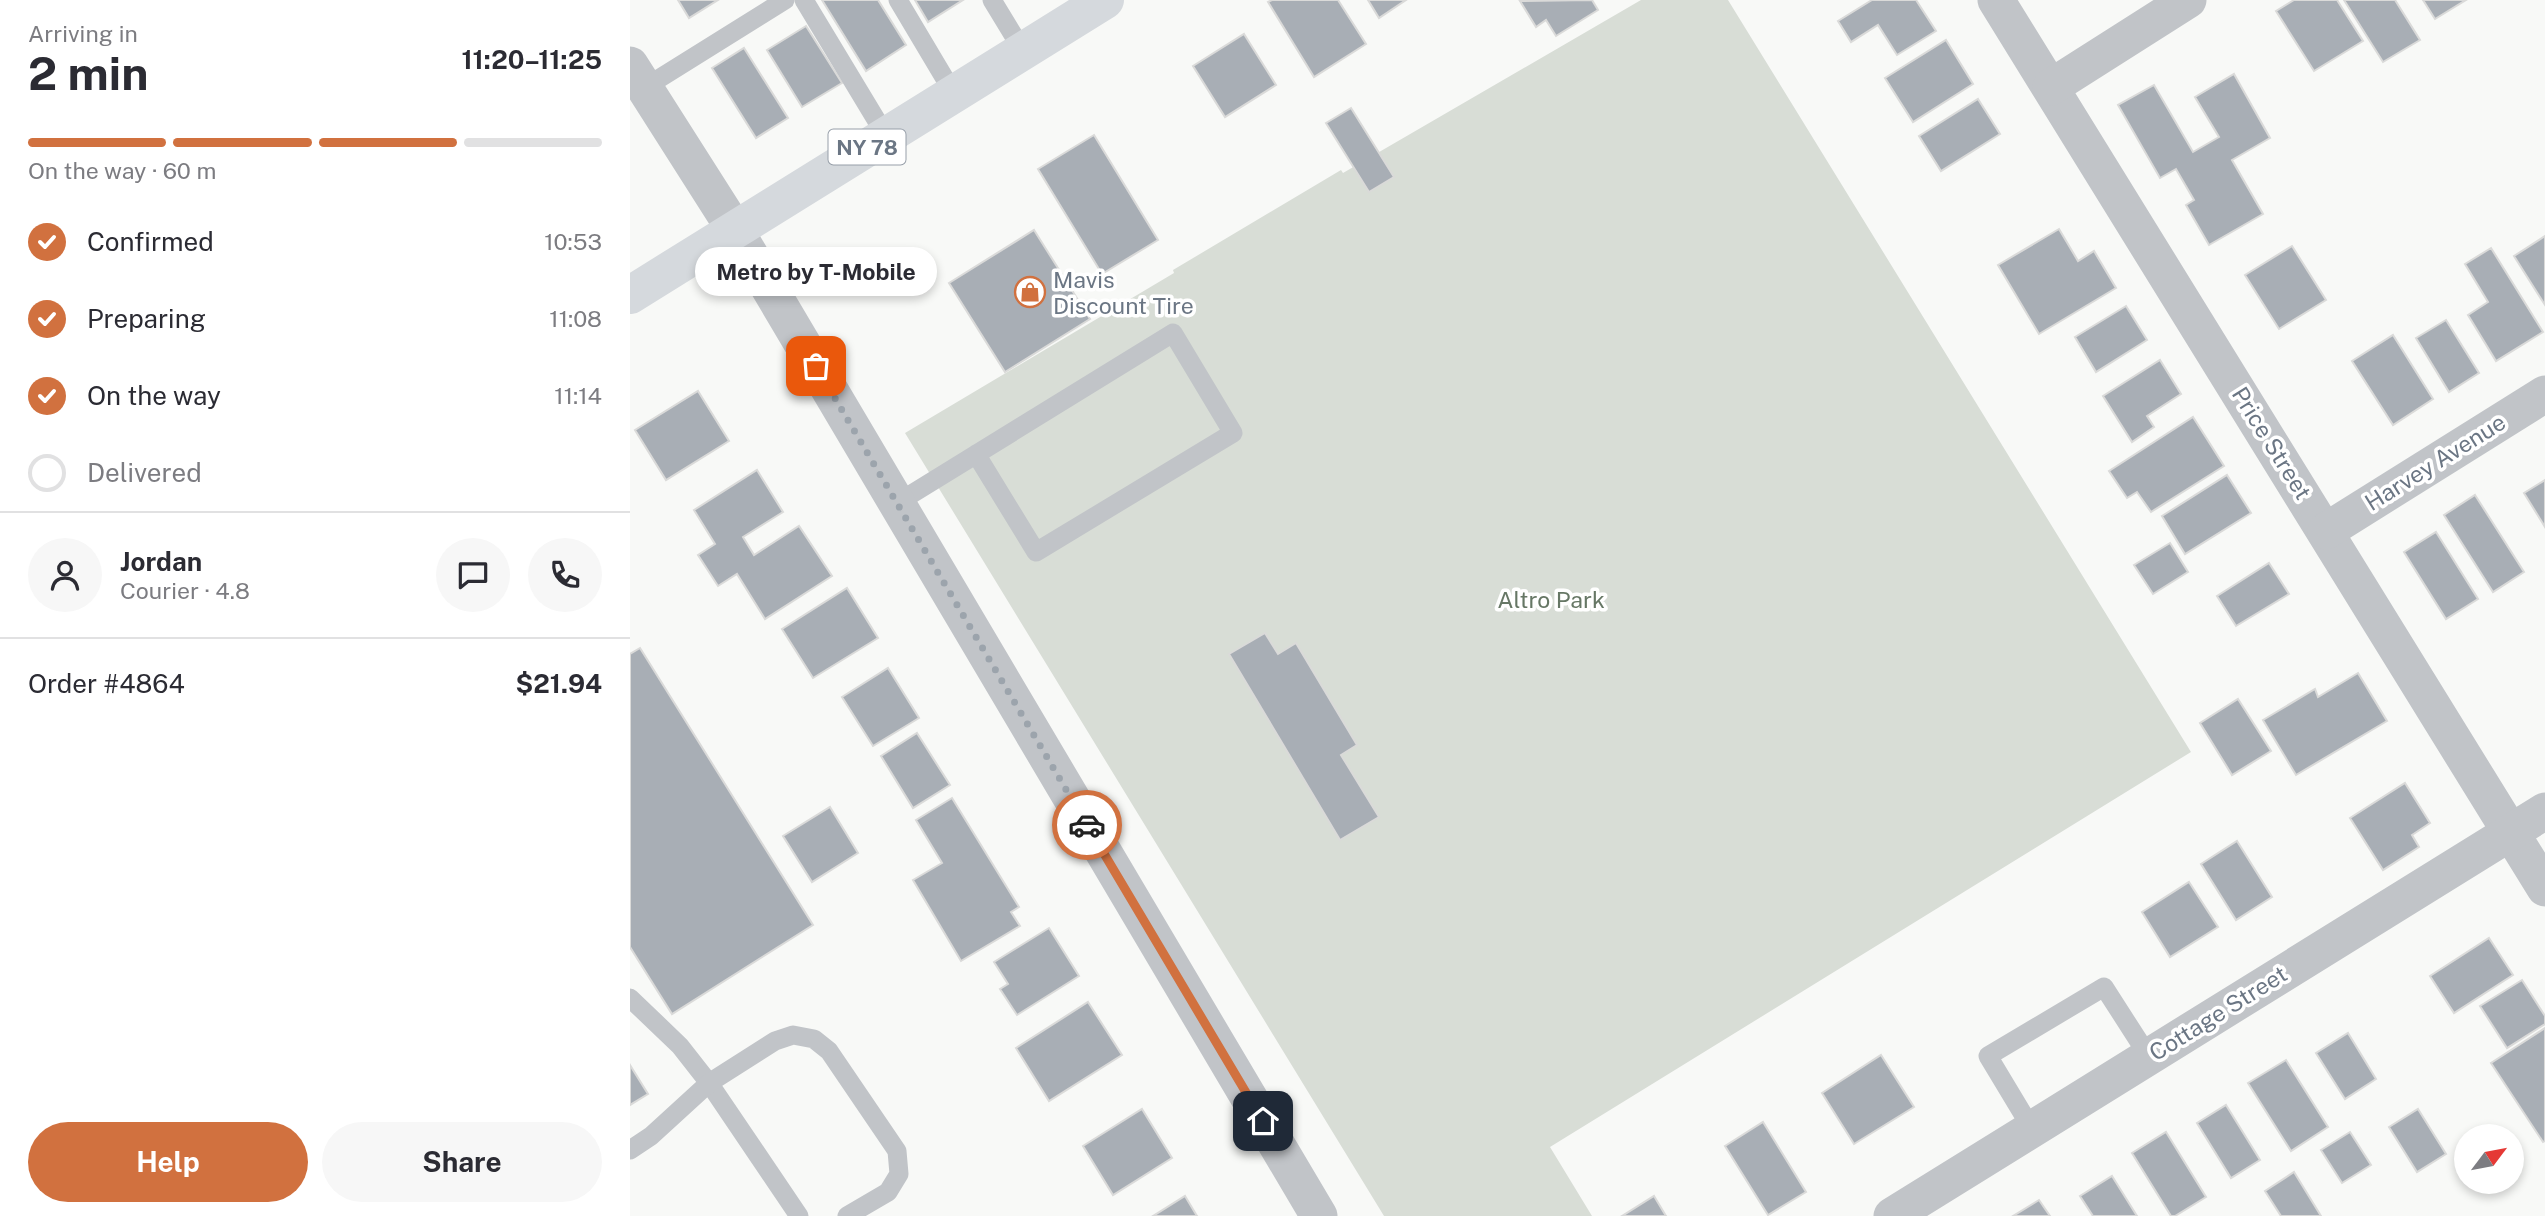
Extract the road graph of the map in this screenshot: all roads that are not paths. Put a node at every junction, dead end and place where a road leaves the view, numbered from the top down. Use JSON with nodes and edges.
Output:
{"nodes":[{"id":1,"x":785,"y":0,"type":"edge"},
{"id":2,"x":804,"y":0,"type":"edge"},
{"id":3,"x":898,"y":0,"type":"edge"},
{"id":4,"x":992,"y":0,"type":"edge"},
{"id":5,"x":1105,"y":0,"type":"edge"},
{"id":6,"x":1996,"y":0,"type":"edge"},
{"id":7,"x":2189,"y":0,"type":"edge"},
{"id":8,"x":1023,"y":51,"type":"junction"},
{"id":9,"x":637,"y":77,"type":"edge"},
{"id":10,"x":2051,"y":87,"type":"junction"},
{"id":11,"x":954,"y":94,"type":"junction"},
{"id":12,"x":886,"y":136,"type":"junction"},
{"id":13,"x":735,"y":230,"type":"junction"},
{"id":14,"x":630,"y":295,"type":"edge"},
{"id":15,"x":2545,"y":394,"type":"edge"},
{"id":16,"x":976,"y":454,"type":"junction"},
{"id":17,"x":897,"y":503,"type":"junction"},
{"id":18,"x":2326,"y":531,"type":"junction"},
{"id":19,"x":2545,"y":811,"type":"edge"},
{"id":20,"x":2511,"y":832,"type":"junction"},
{"id":21,"x":2545,"y":887,"type":"edge"},
{"id":22,"x":630,"y":998,"type":"edge"},
{"id":23,"x":2149,"y":1057,"type":"junction"},
{"id":24,"x":709,"y":1083,"type":"junction"},
{"id":25,"x":2032,"y":1129,"type":"junction"},
{"id":26,"x":630,"y":1150,"type":"edge"},
{"id":27,"x":799,"y":1216,"type":"edge"},
{"id":28,"x":847,"y":1216,"type":"edge"},
{"id":29,"x":1319,"y":1216,"type":"edge"},
{"id":30,"x":1892,"y":1216,"type":"edge"}],
"edges":[{"from":1,"to":9,"type":"lane"},
{"from":2,"to":12,"type":"lane"},
{"from":3,"to":11,"type":"lane"},
{"from":4,"to":8,"type":"lane"},
{"from":5,"to":8,"type":"highway","number":"NY 78"},
{"from":6,"to":10,"type":"street","name":"Price Street"},
{"from":7,"to":10,"type":"street"},
{"from":8,"to":11,"type":"highway","number":"NY 78"},
{"from":9,"to":13,"type":"street"},
{"from":10,"to":18,"type":"street","name":"Price Street"},
{"from":11,"to":12,"type":"highway","number":"NY 78"},
{"from":12,"to":13,"type":"highway","number":"NY 78"},
{"from":13,"to":14,"type":"highway","number":"NY 78"},
{"from":13,"to":17,"type":"street"},
{"from":15,"to":18,"type":"street","name":"Harvey Avenue"},
{"from":16,"to":16,"type":"lane"},
{"from":16,"to":17,"type":"lane"},
{"from":17,"to":29,"type":"street"},
{"from":18,"to":20,"type":"street","name":"Price Street"},
{"from":19,"to":20,"type":"street","name":"Cottage Street"},
{"from":20,"to":21,"type":"street","name":"Price Street"},
{"from":20,"to":23,"type":"street","name":"Cottage Street"},
{"from":22,"to":24,"type":"lane"},
{"from":23,"to":25,"type":"street","name":"Cottage Street"},
{"from":23,"to":25,"type":"lane"},
{"from":24,"to":26,"type":"lane"},
{"from":24,"to":27,"type":"lane"},
{"from":24,"to":28,"type":"lane"},
{"from":25,"to":30,"type":"street","name":"Cottage Street"}]}
